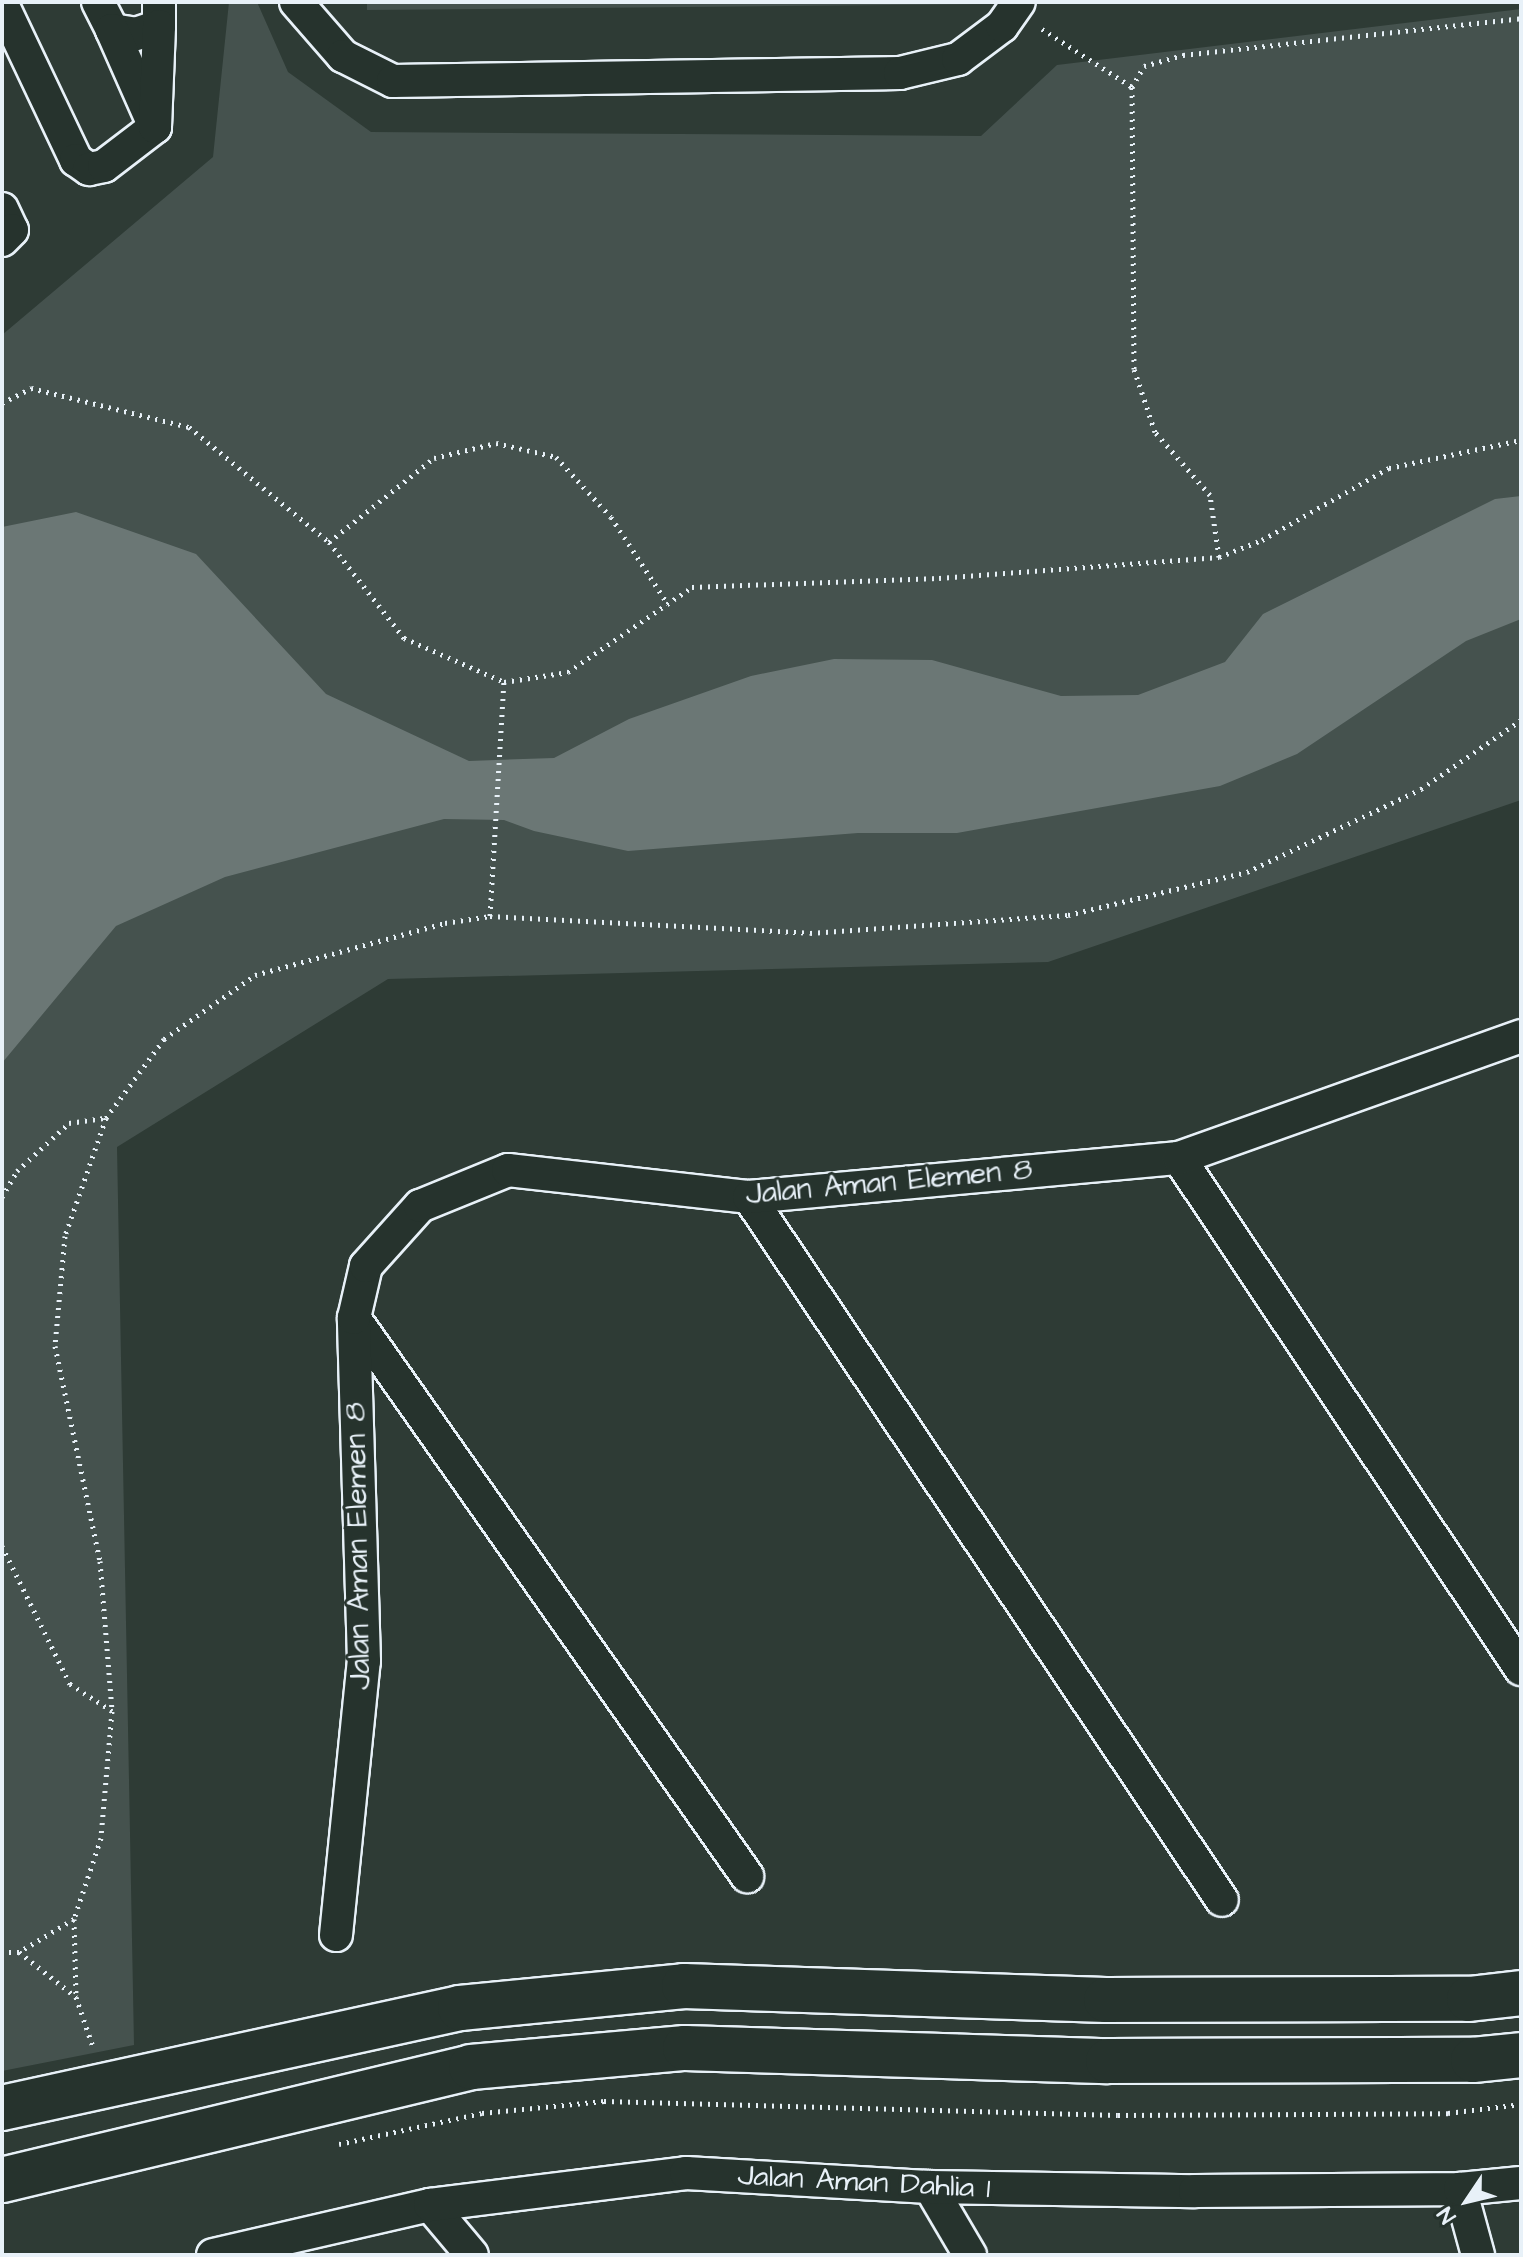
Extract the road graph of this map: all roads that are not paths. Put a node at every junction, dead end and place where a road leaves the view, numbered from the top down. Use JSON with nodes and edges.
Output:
{"nodes":[{"id":1,"x":296,"y":2,"type":"edge"},
{"id":2,"x":2,"y":4,"type":"edge"},
{"id":3,"x":1016,"y":6,"type":"edge"},
{"id":4,"x":159,"y":14,"type":"edge"},
{"id":5,"x":105,"y":16,"type":"edge"},
{"id":6,"x":155,"y":127,"type":"junction"},
{"id":7,"x":1521,"y":1036,"type":"edge"},
{"id":8,"x":1179,"y":1158,"type":"junction"},
{"id":9,"x":749,"y":1197,"type":"junction"},
{"id":10,"x":354,"y":1318,"type":"junction"},
{"id":11,"x":1521,"y":1669,"type":"edge"},
{"id":12,"x":747,"y":1876,"type":"dead end"},
{"id":13,"x":1222,"y":1900,"type":"dead end"},
{"id":14,"x":336,"y":1935,"type":"dead end"},
{"id":15,"x":1521,"y":1993,"type":"edge"},
{"id":16,"x":1521,"y":2055,"type":"edge"},
{"id":17,"x":2,"y":2108,"type":"edge"},
{"id":18,"x":2,"y":2180,"type":"edge"},
{"id":19,"x":1521,"y":2183,"type":"edge"},
{"id":20,"x":930,"y":2187,"type":"junction"},
{"id":21,"x":1460,"y":2189,"type":"junction"},
{"id":22,"x":430,"y":2205,"type":"junction"},
{"id":23,"x":213,"y":2255,"type":"edge"},
{"id":24,"x":472,"y":2255,"type":"edge"},
{"id":25,"x":970,"y":2255,"type":"edge"},
{"id":26,"x":1478,"y":2255,"type":"edge"}],
"edges":[{"from":1,"to":3,"type":"street"},
{"from":2,"to":6,"type":"street"},
{"from":4,"to":5,"type":"street"},
{"from":4,"to":6,"type":"street"},
{"from":5,"to":6,"type":"street"},
{"from":7,"to":8,"type":"street","name":"Jalan Aman Elemen 8"},
{"from":8,"to":9,"type":"street","name":"Jalan Aman Elemen 8"},
{"from":8,"to":11,"type":"street"},
{"from":9,"to":10,"type":"street","name":"Jalan Aman Elemen 8"},
{"from":9,"to":13,"type":"street"},
{"from":10,"to":12,"type":"street"},
{"from":10,"to":14,"type":"street","name":"Jalan Aman Elemen 8"},
{"from":15,"to":17,"type":"street"},
{"from":16,"to":18,"type":"street"},
{"from":19,"to":21,"type":"street","name":"Jalan Aman Dahlia 1"},
{"from":20,"to":21,"type":"street","name":"Jalan Aman Dahlia 1"},
{"from":20,"to":22,"type":"street","name":"Jalan Aman Dahlia 1"},
{"from":20,"to":25,"type":"street"},
{"from":21,"to":26,"type":"street"},
{"from":22,"to":23,"type":"street","name":"Jalan Aman Dahlia 1"},
{"from":22,"to":24,"type":"street"}]}
